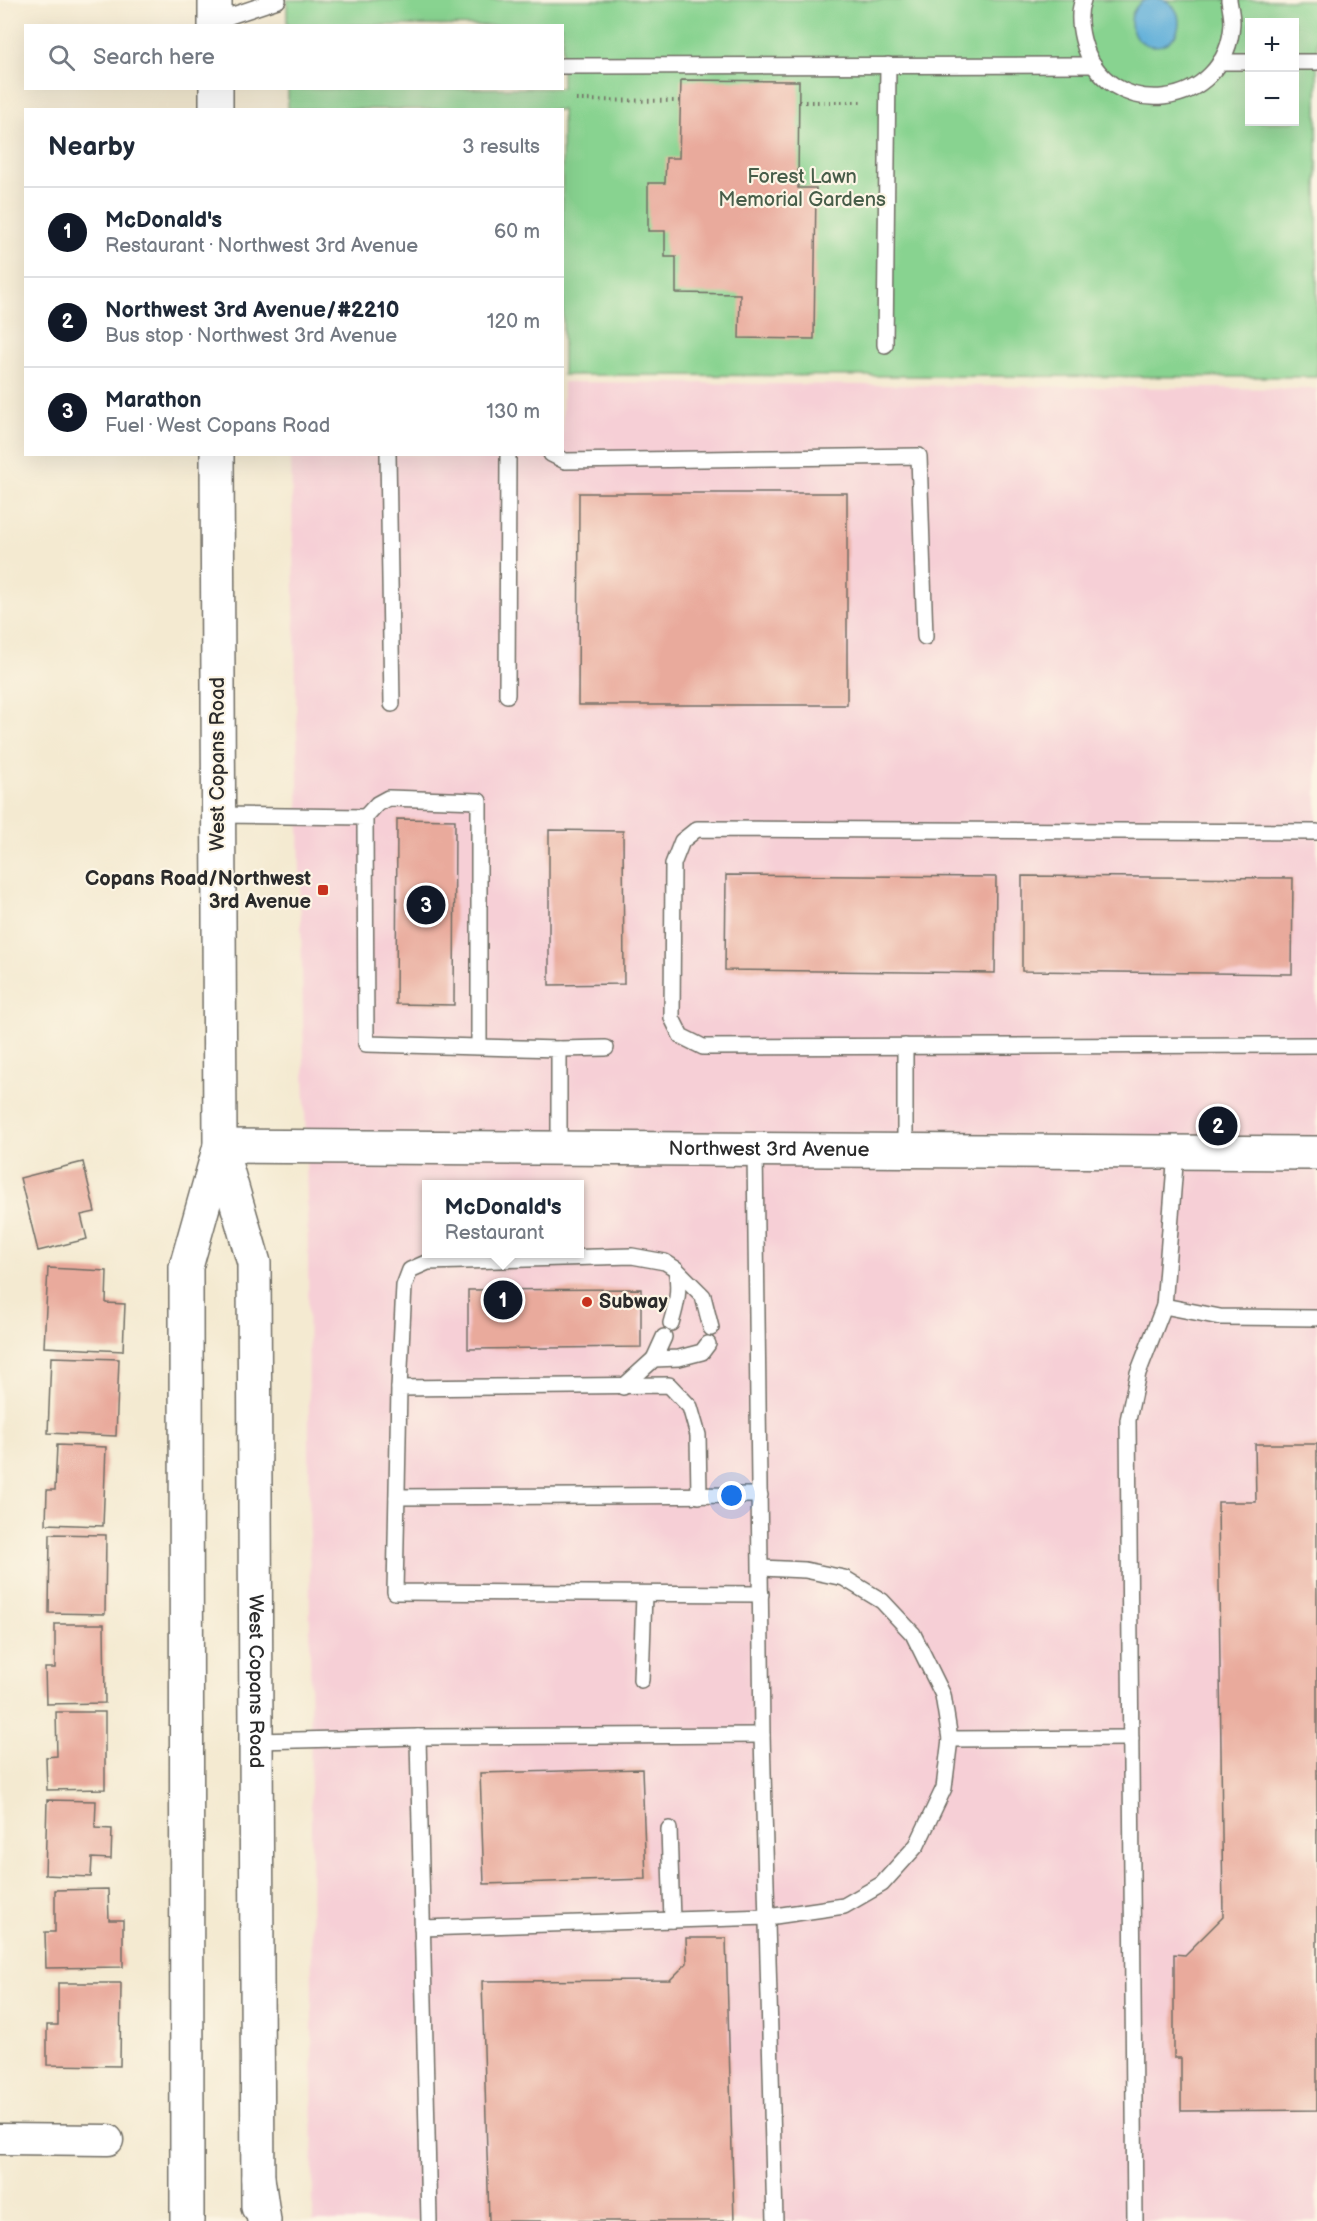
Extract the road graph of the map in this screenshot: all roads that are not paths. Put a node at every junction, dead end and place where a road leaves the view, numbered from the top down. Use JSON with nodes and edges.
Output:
{"nodes":[{"id":1,"x":278,"y":0,"type":"edge"},
{"id":2,"x":1083,"y":0,"type":"edge"},
{"id":3,"x":1228,"y":0,"type":"edge"},
{"id":4,"x":218,"y":18,"type":"edge"},
{"id":5,"x":1220,"y":62,"type":"junction"},
{"id":6,"x":1245,"y":62,"type":"edge"},
{"id":7,"x":1299,"y":62,"type":"edge"},
{"id":8,"x":1317,"y":62,"type":"edge"},
{"id":9,"x":1094,"y":64,"type":"junction"},
{"id":10,"x":888,"y":65,"type":"junction"},
{"id":11,"x":564,"y":66,"type":"edge"},
{"id":12,"x":216,"y":90,"type":"edge"},
{"id":13,"x":216,"y":108,"type":"edge"},
{"id":14,"x":885,"y":345,"type":"dead end"},
{"id":15,"x":217,"y":456,"type":"edge"},
{"id":16,"x":388,"y":456,"type":"edge"},
{"id":17,"x":508,"y":456,"type":"edge"},
{"id":18,"x":555,"y":456,"type":"edge"},
{"id":19,"x":925,"y":637,"type":"dead end"},
{"id":20,"x":507,"y":695,"type":"dead end"},
{"id":21,"x":392,"y":704,"type":"dead end"},
{"id":22,"x":218,"y":815,"type":"junction"},
{"id":23,"x":365,"y":817,"type":"junction"},
{"id":24,"x":1317,"y":832,"type":"edge"},
{"id":25,"x":479,"y":1045,"type":"junction"},
{"id":26,"x":1317,"y":1045,"type":"edge"},
{"id":27,"x":905,"y":1047,"type":"junction"},
{"id":28,"x":606,"y":1048,"type":"dead end"},
{"id":29,"x":559,"y":1049,"type":"junction"},
{"id":30,"x":220,"y":1146,"type":"junction"},
{"id":31,"x":559,"y":1148,"type":"junction"},
{"id":32,"x":755,"y":1150,"type":"junction"},
{"id":33,"x":905,"y":1150,"type":"junction"},
{"id":34,"x":1176,"y":1152,"type":"junction"},
{"id":35,"x":1317,"y":1153,"type":"edge"},
{"id":36,"x":584,"y":1257,"type":"edge"},
{"id":37,"x":564,"y":1258,"type":"edge"},
{"id":38,"x":676,"y":1269,"type":"junction"},
{"id":39,"x":1164,"y":1306,"type":"junction"},
{"id":40,"x":1317,"y":1318,"type":"edge"},
{"id":41,"x":711,"y":1328,"type":"dead end"},
{"id":42,"x":708,"y":1344,"type":"dead end"},
{"id":43,"x":654,"y":1359,"type":"junction"},
{"id":44,"x":622,"y":1387,"type":"junction"},
{"id":45,"x":399,"y":1388,"type":"junction"},
{"id":46,"x":760,"y":1494,"type":"junction"},
{"id":47,"x":699,"y":1496,"type":"junction"},
{"id":48,"x":397,"y":1497,"type":"junction"},
{"id":49,"x":761,"y":1568,"type":"junction"},
{"id":50,"x":761,"y":1594,"type":"junction"},
{"id":51,"x":644,"y":1595,"type":"junction"},
{"id":52,"x":641,"y":1680,"type":"dead end"},
{"id":53,"x":762,"y":1735,"type":"junction"},
{"id":54,"x":418,"y":1737,"type":"junction"},
{"id":55,"x":1131,"y":1738,"type":"junction"},
{"id":56,"x":950,"y":1739,"type":"junction"},
{"id":57,"x":257,"y":1741,"type":"junction"},
{"id":58,"x":669,"y":1829,"type":"dead end"},
{"id":59,"x":768,"y":1917,"type":"junction"},
{"id":60,"x":672,"y":1920,"type":"junction"},
{"id":61,"x":422,"y":1928,"type":"junction"},
{"id":62,"x":0,"y":2139,"type":"edge"},
{"id":63,"x":108,"y":2140,"type":"dead end"},
{"id":64,"x":258,"y":2178,"type":"junction"},
{"id":65,"x":187,"y":2221,"type":"edge"},
{"id":66,"x":258,"y":2221,"type":"edge"},
{"id":67,"x":264,"y":2221,"type":"edge"},
{"id":68,"x":429,"y":2221,"type":"edge"},
{"id":69,"x":775,"y":2221,"type":"edge"},
{"id":70,"x":1135,"y":2221,"type":"edge"}],
"edges":[{"from":1,"to":4,"type":"lane"},
{"from":2,"to":9,"type":"lane"},
{"from":3,"to":5,"type":"lane"},
{"from":5,"to":6,"type":"lane"},
{"from":5,"to":9,"type":"lane"},
{"from":7,"to":8,"type":"lane"},
{"from":9,"to":10,"type":"lane"},
{"from":10,"to":11,"type":"lane"},
{"from":10,"to":14,"type":"lane"},
{"from":12,"to":13,"type":"main road"},
{"from":15,"to":22,"type":"main road","name":"West Copans Road"},
{"from":16,"to":21,"type":"lane"},
{"from":17,"to":20,"type":"lane"},
{"from":18,"to":19,"type":"lane"},
{"from":22,"to":23,"type":"lane"},
{"from":22,"to":30,"type":"main road","name":"West Copans Road"},
{"from":23,"to":25,"type":"lane"},
{"from":23,"to":25,"type":"lane"},
{"from":24,"to":27,"type":"lane"},
{"from":25,"to":29,"type":"lane"},
{"from":26,"to":27,"type":"lane"},
{"from":27,"to":33,"type":"lane"},
{"from":28,"to":29,"type":"lane"},
{"from":29,"to":31,"type":"lane"},
{"from":30,"to":31,"type":"main road","name":"Northwest 3rd Avenue"},
{"from":30,"to":57,"type":"main road","name":"West Copans Road"},
{"from":30,"to":65,"type":"main road","name":"West Copans Road"},
{"from":31,"to":32,"type":"main road","name":"Northwest 3rd Avenue"},
{"from":32,"to":33,"type":"main road","name":"Northwest 3rd Avenue"},
{"from":32,"to":46,"type":"lane"},
{"from":33,"to":34,"type":"main road","name":"Northwest 3rd Avenue"},
{"from":34,"to":35,"type":"main road","name":"Northwest 3rd Avenue"},
{"from":34,"to":39,"type":"lane"},
{"from":36,"to":38,"type":"lane"},
{"from":37,"to":45,"type":"lane"},
{"from":38,"to":41,"type":"lane"},
{"from":38,"to":43,"type":"lane"},
{"from":39,"to":40,"type":"lane"},
{"from":39,"to":55,"type":"lane"},
{"from":42,"to":43,"type":"lane"},
{"from":43,"to":44,"type":"lane"},
{"from":44,"to":45,"type":"lane"},
{"from":44,"to":47,"type":"lane"},
{"from":45,"to":48,"type":"lane"},
{"from":46,"to":47,"type":"lane"},
{"from":46,"to":49,"type":"lane"},
{"from":47,"to":48,"type":"lane"},
{"from":48,"to":51,"type":"lane"},
{"from":49,"to":50,"type":"lane"},
{"from":49,"to":56,"type":"lane"},
{"from":50,"to":51,"type":"lane"},
{"from":50,"to":53,"type":"lane"},
{"from":51,"to":52,"type":"lane"},
{"from":53,"to":54,"type":"lane"},
{"from":53,"to":59,"type":"lane"},
{"from":54,"to":57,"type":"lane"},
{"from":54,"to":61,"type":"lane"},
{"from":55,"to":56,"type":"lane"},
{"from":55,"to":70,"type":"lane"},
{"from":56,"to":59,"type":"lane"},
{"from":57,"to":64,"type":"main road","name":"West Copans Road"},
{"from":58,"to":60,"type":"lane"},
{"from":59,"to":60,"type":"lane"},
{"from":59,"to":69,"type":"lane"},
{"from":60,"to":61,"type":"lane"},
{"from":61,"to":68,"type":"lane"},
{"from":62,"to":63,"type":"street"},
{"from":64,"to":66,"type":"main road","name":"West Copans Road"},
{"from":64,"to":67,"type":"main road"}]}
